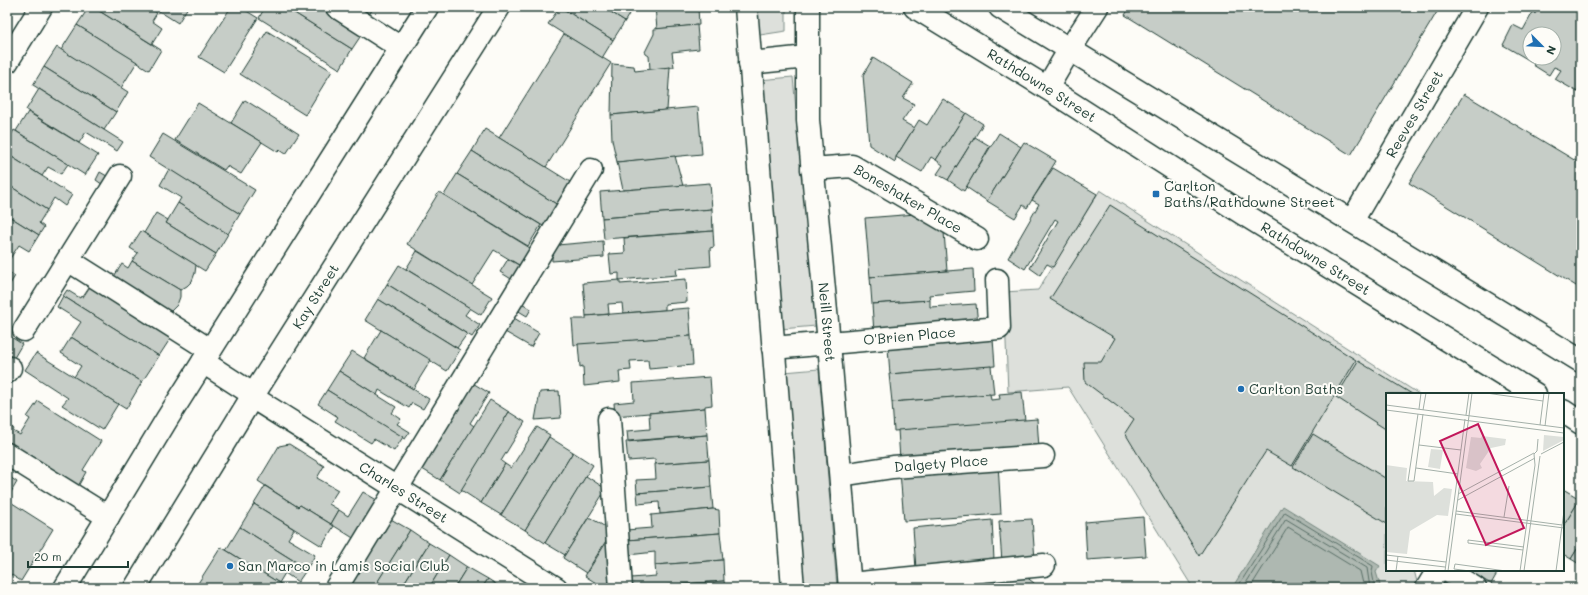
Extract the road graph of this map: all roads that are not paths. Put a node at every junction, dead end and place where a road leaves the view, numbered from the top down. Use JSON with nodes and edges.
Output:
{"nodes":[{"id":1,"x":41,"y":7,"type":"edge"},
{"id":2,"x":337,"y":7,"type":"edge"},
{"id":3,"x":427,"y":7,"type":"edge"},
{"id":4,"x":499,"y":7,"type":"edge"},
{"id":5,"x":746,"y":7,"type":"edge"},
{"id":6,"x":808,"y":7,"type":"edge"},
{"id":7,"x":915,"y":7,"type":"edge"},
{"id":8,"x":1000,"y":7,"type":"edge"},
{"id":9,"x":1097,"y":7,"type":"edge"},
{"id":10,"x":1477,"y":7,"type":"edge"},
{"id":11,"x":401,"y":48,"type":"junction"},
{"id":12,"x":1070,"y":50,"type":"junction"},
{"id":13,"x":808,"y":57,"type":"junction"},
{"id":14,"x":7,"y":62,"type":"edge"},
{"id":15,"x":750,"y":63,"type":"junction"},
{"id":16,"x":1047,"y":88,"type":"junction"},
{"id":17,"x":812,"y":169,"type":"junction"},
{"id":18,"x":591,"y":170,"type":"dead end"},
{"id":19,"x":120,"y":176,"type":"dead end"},
{"id":20,"x":1352,"y":221,"type":"junction"},
{"id":21,"x":977,"y":239,"type":"dead end"},
{"id":22,"x":68,"y":260,"type":"junction"},
{"id":23,"x":996,"y":280,"type":"dead end"},
{"id":24,"x":24,"y":330,"type":"dead end"},
{"id":25,"x":829,"y":343,"type":"junction"},
{"id":26,"x":773,"y":348,"type":"junction"},
{"id":27,"x":206,"y":356,"type":"junction"},
{"id":28,"x":1581,"y":361,"type":"edge"},
{"id":29,"x":1533,"y":393,"type":"edge"},
{"id":30,"x":253,"y":396,"type":"junction"},
{"id":31,"x":1564,"y":412,"type":"edge"},
{"id":32,"x":610,"y":419,"type":"dead end"},
{"id":33,"x":1581,"y":423,"type":"edge"},
{"id":34,"x":7,"y":454,"type":"edge"},
{"id":35,"x":1043,"y":456,"type":"dead end"},
{"id":36,"x":841,"y":475,"type":"junction"},
{"id":37,"x":397,"y":488,"type":"junction"},
{"id":38,"x":108,"y":517,"type":"junction"},
{"id":39,"x":1044,"y":565,"type":"dead end"},
{"id":40,"x":1437,"y":571,"type":"edge"},
{"id":41,"x":1448,"y":571,"type":"edge"},
{"id":42,"x":850,"y":586,"type":"edge"},
{"id":43,"x":65,"y":588,"type":"edge"},
{"id":44,"x":135,"y":588,"type":"edge"},
{"id":45,"x":336,"y":588,"type":"edge"},
{"id":46,"x":556,"y":588,"type":"edge"},
{"id":47,"x":621,"y":588,"type":"edge"},
{"id":48,"x":793,"y":588,"type":"edge"},
{"id":49,"x":1427,"y":588,"type":"edge"},
{"id":50,"x":1476,"y":588,"type":"edge"}],
"edges":[{"from":1,"to":14,"type":"street"},
{"from":2,"to":11,"type":"street"},
{"from":3,"to":11,"type":"street"},
{"from":4,"to":30,"type":"street","name":"Kay Street"},
{"from":5,"to":15,"type":"street"},
{"from":6,"to":13,"type":"street","name":"Neill Street"},
{"from":7,"to":16,"type":"street","name":"Rathdowne Street"},
{"from":8,"to":12,"type":"street"},
{"from":9,"to":12,"type":"street"},
{"from":10,"to":20,"type":"street","name":"Reeves Street"},
{"from":11,"to":27,"type":"street"},
{"from":12,"to":16,"type":"street"},
{"from":12,"to":20,"type":"street"},
{"from":13,"to":15,"type":"street"},
{"from":13,"to":17,"type":"street","name":"Neill Street"},
{"from":15,"to":26,"type":"street"},
{"from":16,"to":29,"type":"street","name":"Rathdowne Street"},
{"from":17,"to":21,"type":"street","name":"Boneshaker Place"},
{"from":17,"to":25,"type":"street","name":"Neill Street"},
{"from":18,"to":37,"type":"street"},
{"from":19,"to":22,"type":"street"},
{"from":20,"to":28,"type":"street"},
{"from":22,"to":24,"type":"street"},
{"from":22,"to":27,"type":"street","name":"Charles Street"},
{"from":23,"to":25,"type":"street","name":"O'Brien Place"},
{"from":25,"to":26,"type":"street","name":"O'Brien Place"},
{"from":25,"to":36,"type":"street","name":"Neill Street"},
{"from":26,"to":48,"type":"street"},
{"from":27,"to":30,"type":"street","name":"Charles Street"},
{"from":27,"to":38,"type":"street"},
{"from":30,"to":37,"type":"street","name":"Charles Street"},
{"from":30,"to":44,"type":"street","name":"Kay Street"},
{"from":31,"to":33,"type":"street"},
{"from":32,"to":47,"type":"street"},
{"from":34,"to":38,"type":"street"},
{"from":35,"to":36,"type":"street","name":"Dalgety Place"},
{"from":36,"to":42,"type":"street","name":"Neill Street"},
{"from":37,"to":45,"type":"street"},
{"from":37,"to":46,"type":"street","name":"Charles Street"},
{"from":38,"to":43,"type":"street"},
{"from":39,"to":42,"type":"street"},
{"from":40,"to":49,"type":"street"},
{"from":41,"to":50,"type":"street"}]}
